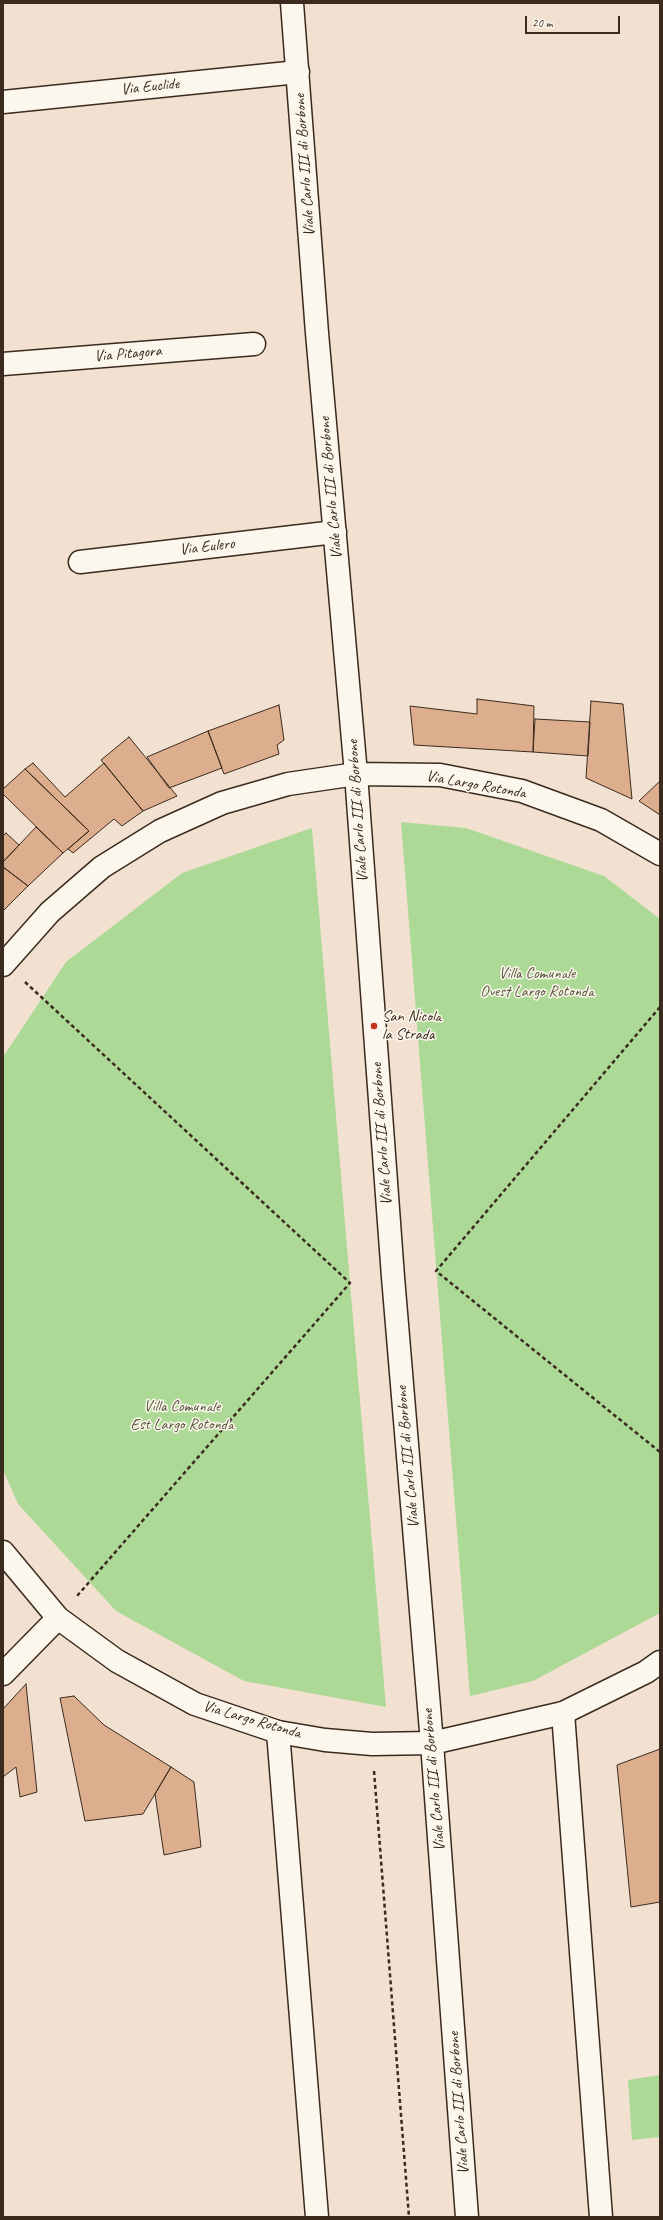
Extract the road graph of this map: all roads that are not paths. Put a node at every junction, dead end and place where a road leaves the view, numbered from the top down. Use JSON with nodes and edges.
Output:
{"nodes":[{"id":1,"x":292,"y":3,"type":"edge"},
{"id":2,"x":298,"y":72,"type":"junction"},
{"id":3,"x":3,"y":102,"type":"edge"},
{"id":4,"x":254,"y":344,"type":"dead end"},
{"id":5,"x":3,"y":364,"type":"edge"},
{"id":6,"x":335,"y":532,"type":"junction"},
{"id":7,"x":80,"y":562,"type":"dead end"},
{"id":8,"x":356,"y":774,"type":"junction"},
{"id":9,"x":660,"y":854,"type":"edge"},
{"id":10,"x":4,"y":963,"type":"edge"},
{"id":11,"x":3,"y":1552,"type":"edge"},
{"id":12,"x":58,"y":1618,"type":"junction"},
{"id":13,"x":660,"y":1662,"type":"edge"},
{"id":14,"x":3,"y":1674,"type":"edge"},
{"id":15,"x":563,"y":1713,"type":"junction"},
{"id":16,"x":278,"y":1732,"type":"junction"},
{"id":17,"x":432,"y":1743,"type":"junction"},
{"id":18,"x":317,"y":2217,"type":"edge"},
{"id":19,"x":467,"y":2217,"type":"edge"},
{"id":20,"x":601,"y":2217,"type":"edge"}],
"edges":[{"from":1,"to":2,"type":"street","name":"Viale Carlo III di Borbone"},
{"from":2,"to":3,"type":"street","name":"Via Euclide"},
{"from":2,"to":6,"type":"street","name":"Viale Carlo III di Borbone"},
{"from":4,"to":5,"type":"street","name":"Via Pitagora"},
{"from":6,"to":7,"type":"street","name":"Via Eulero"},
{"from":6,"to":8,"type":"street","name":"Viale Carlo III di Borbone"},
{"from":8,"to":9,"type":"street","name":"Via Largo Rotonda"},
{"from":8,"to":10,"type":"street","name":"Via Largo Rotonda"},
{"from":8,"to":17,"type":"street","name":"Viale Carlo III di Borbone"},
{"from":11,"to":12,"type":"street","name":"Via Largo Rotonda"},
{"from":12,"to":14,"type":"street"},
{"from":12,"to":16,"type":"street","name":"Via Largo Rotonda"},
{"from":13,"to":15,"type":"street","name":"Via Largo Rotonda"},
{"from":15,"to":17,"type":"street","name":"Via Largo Rotonda"},
{"from":15,"to":20,"type":"street"},
{"from":16,"to":17,"type":"street","name":"Via Largo Rotonda"},
{"from":16,"to":18,"type":"street"},
{"from":17,"to":19,"type":"street","name":"Viale Carlo III di Borbone"}]}
